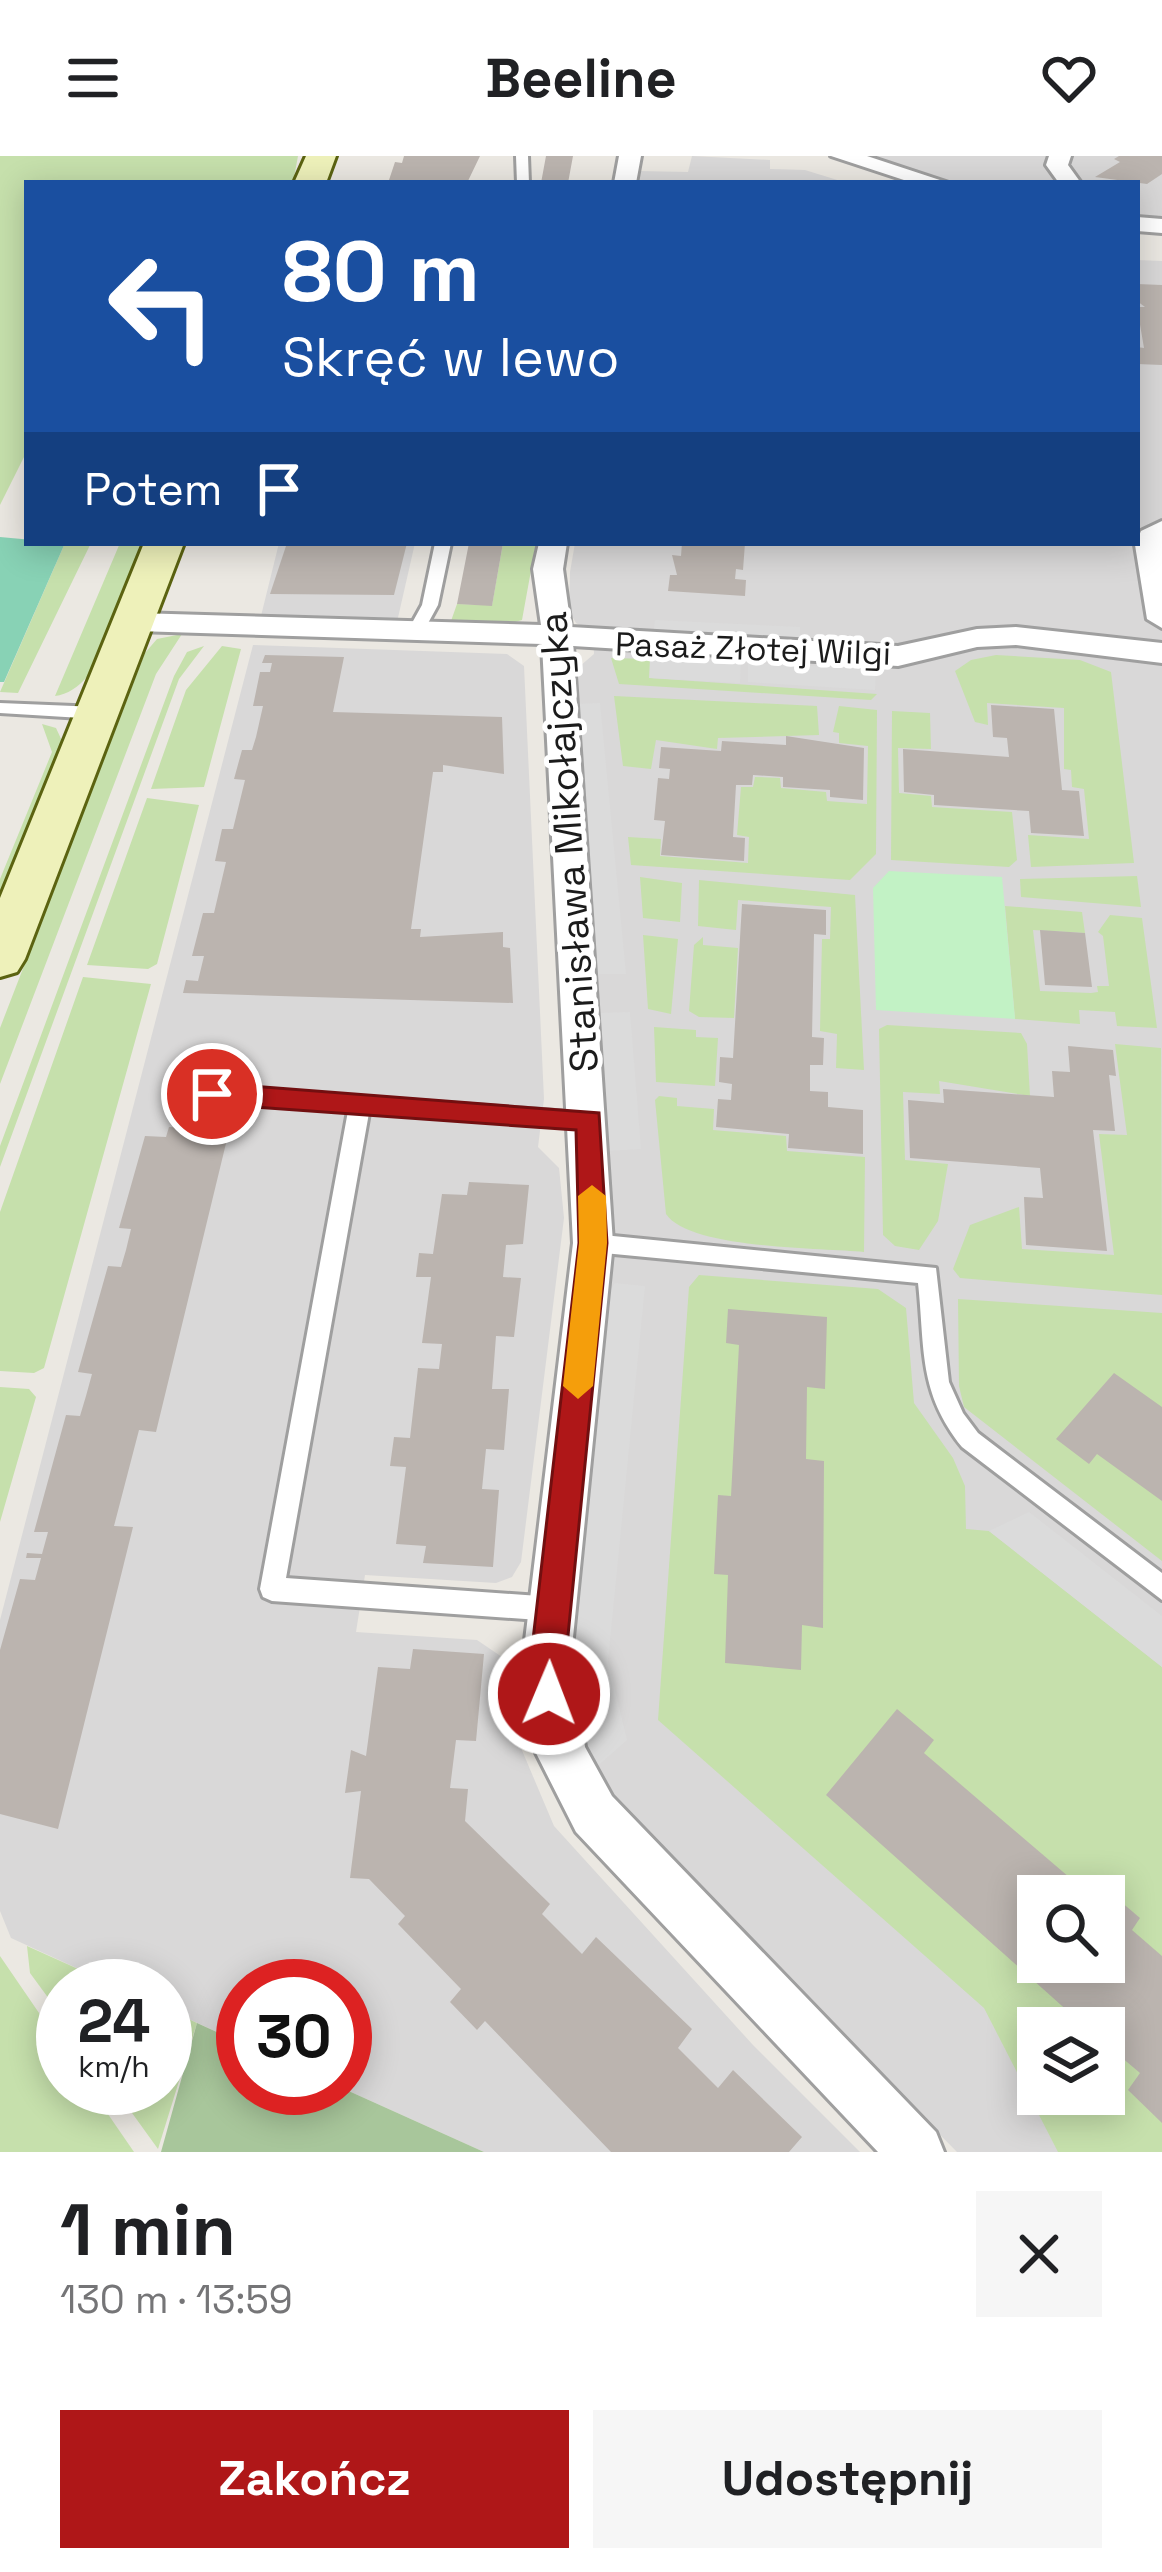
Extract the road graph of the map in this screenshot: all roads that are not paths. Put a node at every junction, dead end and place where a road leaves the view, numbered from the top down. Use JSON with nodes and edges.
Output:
{"nodes":[{"id":1,"x":842,"y":156,"type":"edge"},
{"id":2,"x":927,"y":180,"type":"edge"},
{"id":3,"x":1162,"y":530,"type":"edge"},
{"id":4,"x":163,"y":546,"type":"edge"},
{"id":5,"x":442,"y":546,"type":"edge"},
{"id":6,"x":552,"y":546,"type":"edge"},
{"id":7,"x":1162,"y":619,"type":"edge"},
{"id":8,"x":137,"y":622,"type":"junction"},
{"id":9,"x":415,"y":632,"type":"junction"},
{"id":10,"x":557,"y":634,"type":"junction"},
{"id":11,"x":1162,"y":653,"type":"edge"},
{"id":12,"x":0,"y":708,"type":"edge"},
{"id":13,"x":98,"y":713,"type":"junction"},
{"id":14,"x":0,"y":959,"type":"edge"},
{"id":15,"x":212,"y":1094,"type":"dead end"},
{"id":16,"x":360,"y":1104,"type":"junction"},
{"id":17,"x":589,"y":1120,"type":"junction"},
{"id":18,"x":593,"y":1243,"type":"junction"},
{"id":19,"x":1162,"y":1588,"type":"edge"},
{"id":20,"x":553,"y":1609,"type":"junction"},
{"id":21,"x":916,"y":2152,"type":"edge"}],
"edges":[{"from":1,"to":2,"type":"street"},
{"from":3,"to":7,"type":"street"},
{"from":4,"to":8,"type":"street"},
{"from":5,"to":9,"type":"lane"},
{"from":6,"to":10,"type":"street","name":"Stanisława Mikołajczyka"},
{"from":8,"to":9,"type":"street","name":"Pasaż Złotej Wilgi"},
{"from":8,"to":13,"type":"street"},
{"from":9,"to":10,"type":"street","name":"Pasaż Złotej Wilgi"},
{"from":10,"to":11,"type":"street","name":"Pasaż Złotej Wilgi"},
{"from":10,"to":17,"type":"street","name":"Stanisława Mikołajczyka"},
{"from":12,"to":13,"type":"lane"},
{"from":13,"to":14,"type":"street"},
{"from":15,"to":16,"type":"lane"},
{"from":16,"to":17,"type":"lane"},
{"from":16,"to":20,"type":"lane"},
{"from":17,"to":18,"type":"street","name":"Stanisława Mikołajczyka"},
{"from":18,"to":19,"type":"lane"},
{"from":18,"to":20,"type":"street","name":"Stanisława Mikołajczyka"},
{"from":20,"to":21,"type":"street","name":"Stanisława Mikołajczyka"}]}
